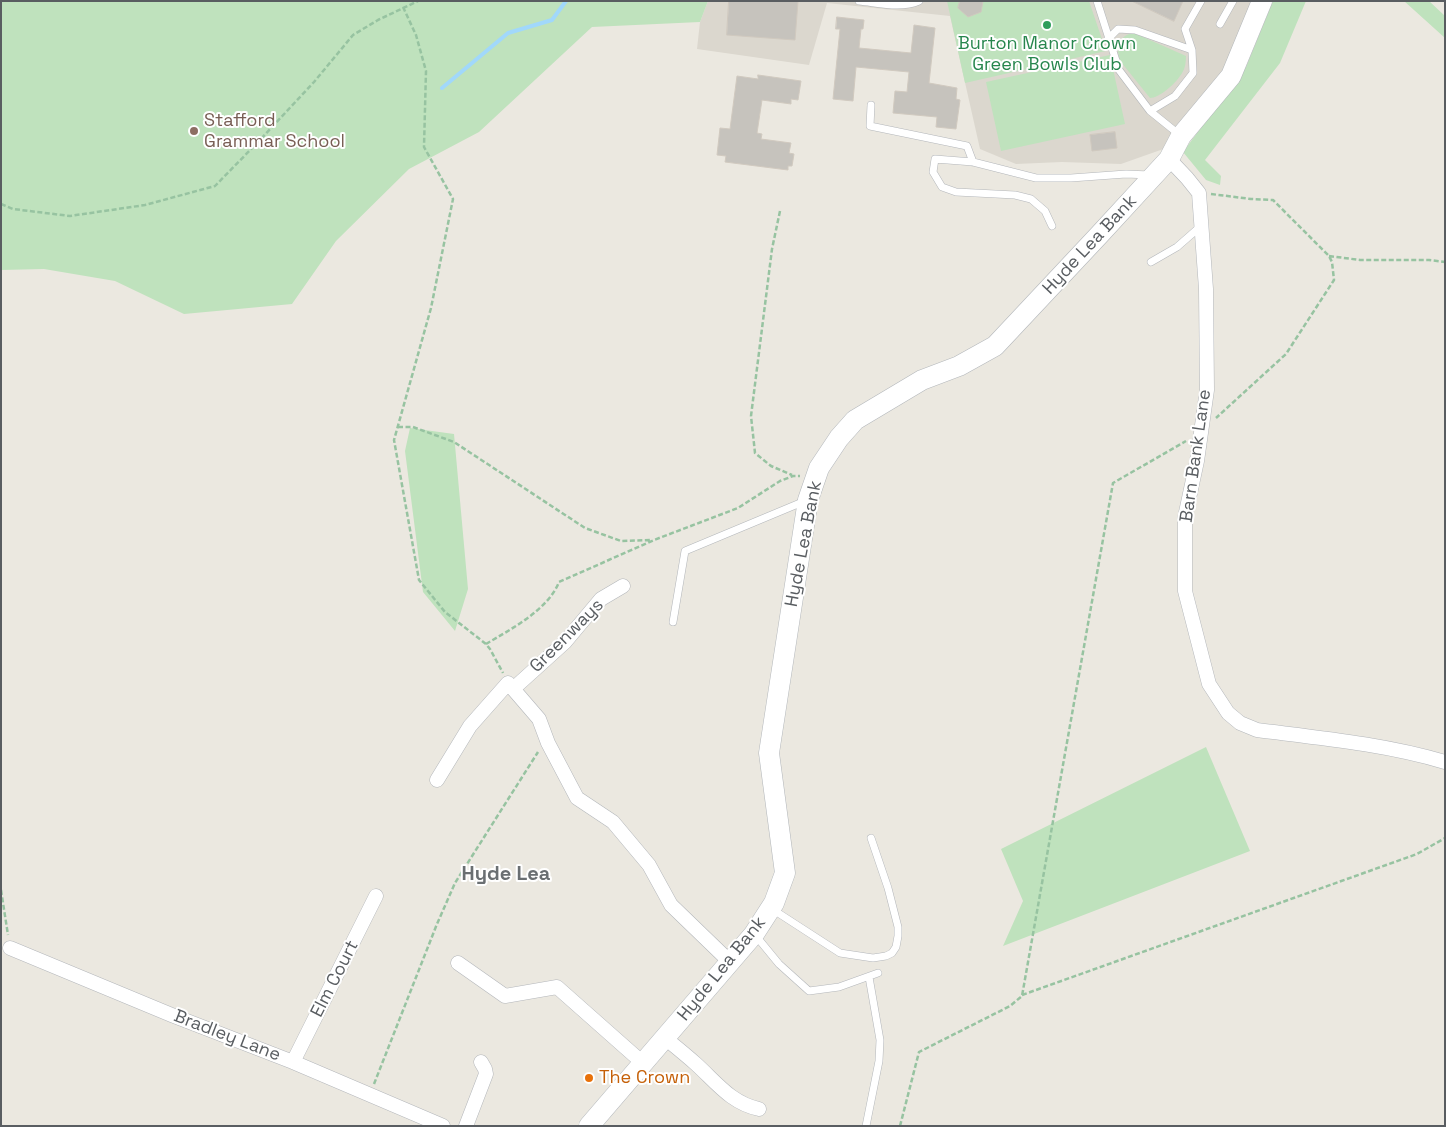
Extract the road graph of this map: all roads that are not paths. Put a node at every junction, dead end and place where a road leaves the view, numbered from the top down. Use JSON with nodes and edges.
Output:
{"nodes":[{"id":1,"x":859,"y":1,"type":"edge"},
{"id":2,"x":919,"y":1,"type":"edge"},
{"id":3,"x":1097,"y":1,"type":"edge"},
{"id":4,"x":1200,"y":1,"type":"edge"},
{"id":5,"x":1233,"y":1,"type":"edge"},
{"id":6,"x":1262,"y":1,"type":"edge"},
{"id":7,"x":1220,"y":24,"type":"dead end"},
{"id":8,"x":1108,"y":39,"type":"junction"},
{"id":9,"x":1192,"y":50,"type":"junction"},
{"id":10,"x":871,"y":105,"type":"dead end"},
{"id":11,"x":1150,"y":111,"type":"junction"},
{"id":12,"x":1181,"y":136,"type":"junction"},
{"id":13,"x":1168,"y":158,"type":"junction"},
{"id":14,"x":972,"y":162,"type":"junction"},
{"id":15,"x":1153,"y":175,"type":"junction"},
{"id":16,"x":1052,"y":226,"type":"dead end"},
{"id":17,"x":1202,"y":226,"type":"junction"},
{"id":18,"x":1151,"y":262,"type":"dead end"},
{"id":19,"x":808,"y":500,"type":"junction"},
{"id":20,"x":623,"y":586,"type":"dead end"},
{"id":21,"x":674,"y":622,"type":"dead end"},
{"id":22,"x":510,"y":686,"type":"junction"},
{"id":23,"x":1445,"y":762,"type":"edge"},
{"id":24,"x":437,"y":780,"type":"dead end"},
{"id":25,"x":871,"y":838,"type":"dead end"},
{"id":26,"x":376,"y":896,"type":"dead end"},
{"id":27,"x":771,"y":908,"type":"junction"},
{"id":28,"x":754,"y":934,"type":"junction"},
{"id":29,"x":10,"y":948,"type":"road end"},
{"id":30,"x":730,"y":962,"type":"junction"},
{"id":31,"x":458,"y":963,"type":"dead end"},
{"id":32,"x":878,"y":973,"type":"dead end"},
{"id":33,"x":869,"y":977,"type":"junction"},
{"id":34,"x":665,"y":1038,"type":"junction"},
{"id":35,"x":293,"y":1062,"type":"junction"},
{"id":36,"x":481,"y":1062,"type":"dead end"},
{"id":37,"x":644,"y":1064,"type":"junction"},
{"id":38,"x":760,"y":1109,"type":"dead end"},
{"id":39,"x":443,"y":1126,"type":"edge"},
{"id":40,"x":466,"y":1126,"type":"edge"},
{"id":41,"x":589,"y":1126,"type":"edge"},
{"id":42,"x":866,"y":1126,"type":"edge"}],
"edges":[{"from":1,"to":2,"type":"lane"},
{"from":3,"to":8,"type":"lane"},
{"from":4,"to":9,"type":"lane"},
{"from":5,"to":7,"type":"lane"},
{"from":6,"to":12,"type":"street","name":"Hyde Lea Bank"},
{"from":8,"to":9,"type":"lane"},
{"from":8,"to":11,"type":"lane"},
{"from":9,"to":11,"type":"lane"},
{"from":10,"to":14,"type":"lane"},
{"from":11,"to":12,"type":"lane"},
{"from":12,"to":13,"type":"street","name":"Hyde Lea Bank"},
{"from":13,"to":15,"type":"street","name":"Hyde Lea Bank"},
{"from":13,"to":17,"type":"street","name":"Barn Bank Lane"},
{"from":14,"to":15,"type":"lane"},
{"from":14,"to":16,"type":"lane"},
{"from":15,"to":19,"type":"street","name":"Hyde Lea Bank"},
{"from":17,"to":18,"type":"lane"},
{"from":17,"to":23,"type":"street","name":"Barn Bank Lane"},
{"from":19,"to":21,"type":"lane"},
{"from":19,"to":27,"type":"street","name":"Hyde Lea Bank"},
{"from":20,"to":22,"type":"street","name":"Greenways"},
{"from":22,"to":24,"type":"street","name":"Greenways"},
{"from":22,"to":30,"type":"street"},
{"from":25,"to":27,"type":"lane"},
{"from":26,"to":35,"type":"street","name":"Elm Court"},
{"from":27,"to":28,"type":"street","name":"Hyde Lea Bank"},
{"from":28,"to":30,"type":"street","name":"Hyde Lea Bank"},
{"from":28,"to":33,"type":"lane"},
{"from":29,"to":35,"type":"street","name":"Bradley Lane"},
{"from":30,"to":34,"type":"street","name":"Hyde Lea Bank"},
{"from":31,"to":37,"type":"street"},
{"from":32,"to":33,"type":"lane"},
{"from":33,"to":42,"type":"lane"},
{"from":34,"to":37,"type":"street","name":"Hyde Lea Bank"},
{"from":34,"to":38,"type":"street"},
{"from":35,"to":39,"type":"street","name":"Bradley Lane"},
{"from":36,"to":40,"type":"street"},
{"from":37,"to":41,"type":"street","name":"Hyde Lea Bank"}]}
